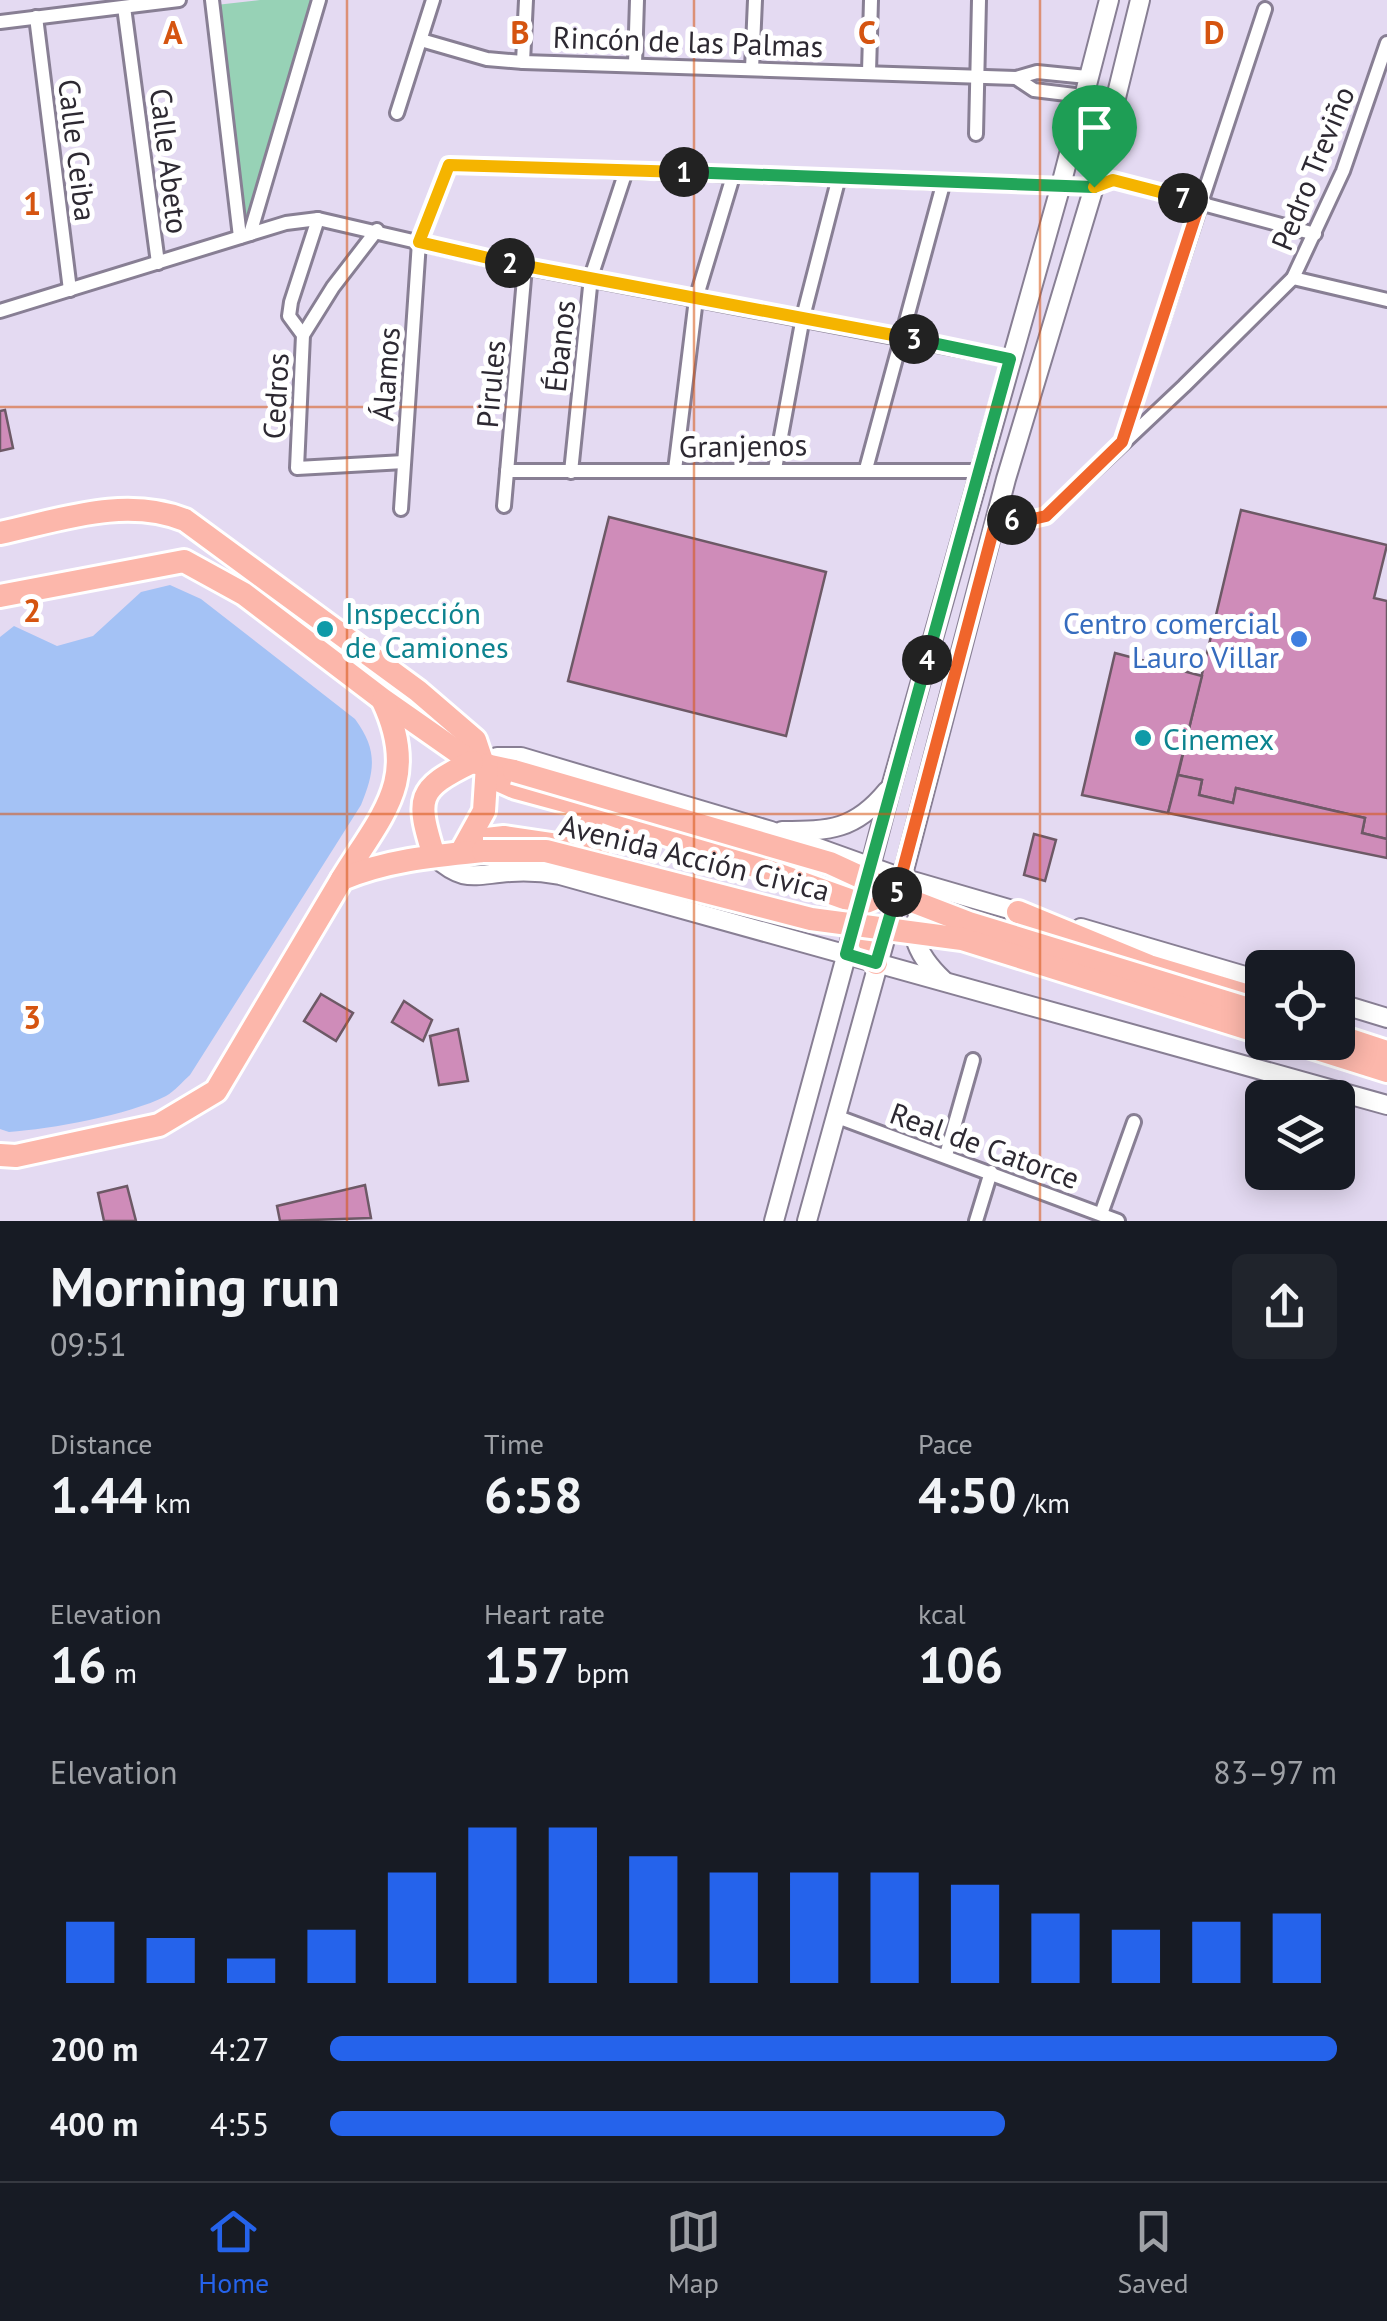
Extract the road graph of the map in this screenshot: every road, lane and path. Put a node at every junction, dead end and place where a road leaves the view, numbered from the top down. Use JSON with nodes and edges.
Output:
{"nodes":[{"id":1,"x":179,"y":0,"type":"edge"},
{"id":2,"x":212,"y":0,"type":"edge"},
{"id":3,"x":319,"y":0,"type":"edge"},
{"id":4,"x":433,"y":0,"type":"edge"},
{"id":5,"x":526,"y":0,"type":"edge"},
{"id":6,"x":637,"y":0,"type":"edge"},
{"id":7,"x":755,"y":0,"type":"edge"},
{"id":8,"x":871,"y":0,"type":"edge"},
{"id":9,"x":979,"y":0,"type":"edge"},
{"id":10,"x":1109,"y":0,"type":"edge"},
{"id":11,"x":1140,"y":0,"type":"edge"},
{"id":12,"x":124,"y":7,"type":"junction"},
{"id":13,"x":1265,"y":9,"type":"dead end"},
{"id":14,"x":36,"y":17,"type":"junction"},
{"id":15,"x":0,"y":22,"type":"edge"},
{"id":16,"x":421,"y":40,"type":"junction"},
{"id":17,"x":1387,"y":43,"type":"edge"},
{"id":18,"x":524,"y":62,"type":"junction"},
{"id":19,"x":636,"y":64,"type":"junction"},
{"id":20,"x":752,"y":69,"type":"junction"},
{"id":21,"x":869,"y":72,"type":"junction"},
{"id":22,"x":975,"y":76,"type":"junction"},
{"id":23,"x":1088,"y":77,"type":"junction"},
{"id":24,"x":1016,"y":78,"type":"junction"},
{"id":25,"x":1083,"y":96,"type":"junction"},
{"id":26,"x":397,"y":113,"type":"dead end"},
{"id":27,"x":976,"y":134,"type":"dead end"},
{"id":28,"x":626,"y":170,"type":"junction"},
{"id":29,"x":734,"y":173,"type":"junction"},
{"id":30,"x":839,"y":177,"type":"junction"},
{"id":31,"x":944,"y":181,"type":"junction"},
{"id":32,"x":1062,"y":184,"type":"junction"},
{"id":33,"x":1094,"y":187,"type":"junction"},
{"id":34,"x":1200,"y":202,"type":"junction"},
{"id":35,"x":318,"y":219,"type":"junction"},
{"id":36,"x":377,"y":230,"type":"junction"},
{"id":37,"x":1315,"y":234,"type":"junction"},
{"id":38,"x":245,"y":236,"type":"junction"},
{"id":39,"x":419,"y":242,"type":"junction"},
{"id":40,"x":158,"y":263,"type":"junction"},
{"id":41,"x":525,"y":267,"type":"junction"},
{"id":42,"x":591,"y":277,"type":"junction"},
{"id":43,"x":1293,"y":278,"type":"junction"},
{"id":44,"x":70,"y":290,"type":"junction"},
{"id":45,"x":696,"y":298,"type":"junction"},
{"id":46,"x":1387,"y":300,"type":"edge"},
{"id":47,"x":0,"y":311,"type":"edge"},
{"id":48,"x":802,"y":317,"type":"junction"},
{"id":49,"x":304,"y":335,"type":"junction"},
{"id":50,"x":904,"y":337,"type":"junction"},
{"id":51,"x":1010,"y":359,"type":"junction"},
{"id":52,"x":1122,"y":442,"type":"junction"},
{"id":53,"x":404,"y":462,"type":"junction"},
{"id":54,"x":866,"y":469,"type":"junction"},
{"id":55,"x":675,"y":470,"type":"junction"},
{"id":56,"x":774,"y":470,"type":"junction"},
{"id":57,"x":980,"y":471,"type":"junction"},
{"id":58,"x":507,"y":472,"type":"junction"},
{"id":59,"x":571,"y":472,"type":"junction"},
{"id":60,"x":504,"y":506,"type":"dead end"},
{"id":61,"x":401,"y":509,"type":"dead end"},
{"id":62,"x":998,"y":512,"type":"junction"},
{"id":63,"x":963,"y":531,"type":"junction"},
{"id":64,"x":0,"y":534,"type":"edge"},
{"id":65,"x":990,"y":540,"type":"junction"},
{"id":66,"x":232,"y":553,"type":"junction"},
{"id":67,"x":184,"y":561,"type":"junction"},
{"id":68,"x":0,"y":596,"type":"edge"},
{"id":69,"x":382,"y":699,"type":"junction"},
{"id":70,"x":480,"y":764,"type":"junction"},
{"id":71,"x":891,"y":787,"type":"junction"},
{"id":72,"x":601,"y":811,"type":"junction"},
{"id":73,"x":772,"y":832,"type":"junction"},
{"id":74,"x":470,"y":848,"type":"junction"},
{"id":75,"x":598,"y":854,"type":"junction"},
{"id":76,"x":434,"y":856,"type":"junction"},
{"id":77,"x":871,"y":868,"type":"junction"},
{"id":78,"x":902,"y":878,"type":"junction"},
{"id":79,"x":342,"y":879,"type":"junction"},
{"id":80,"x":962,"y":894,"type":"junction"},
{"id":81,"x":1018,"y":912,"type":"junction"},
{"id":82,"x":858,"y":913,"type":"junction"},
{"id":83,"x":846,"y":954,"type":"junction"},
{"id":84,"x":876,"y":963,"type":"junction"},
{"id":85,"x":1245,"y":976,"type":"edge"},
{"id":86,"x":945,"y":982,"type":"junction"},
{"id":87,"x":1245,"y":995,"type":"edge"},
{"id":88,"x":1245,"y":1008,"type":"edge"},
{"id":89,"x":1355,"y":1008,"type":"edge"},
{"id":90,"x":1387,"y":1018,"type":"edge"},
{"id":91,"x":1245,"y":1027,"type":"edge"},
{"id":92,"x":1355,"y":1027,"type":"edge"},
{"id":93,"x":1387,"y":1037,"type":"edge"},
{"id":94,"x":1355,"y":1042,"type":"edge"},
{"id":95,"x":1387,"y":1052,"type":"edge"},
{"id":96,"x":973,"y":1060,"type":"dead end"},
{"id":97,"x":1352,"y":1060,"type":"edge"},
{"id":98,"x":1387,"y":1071,"type":"edge"},
{"id":99,"x":1387,"y":1106,"type":"edge"},
{"id":100,"x":835,"y":1116,"type":"junction"},
{"id":101,"x":1134,"y":1122,"type":"dead end"},
{"id":102,"x":0,"y":1155,"type":"edge"},
{"id":103,"x":946,"y":1155,"type":"junction"},
{"id":104,"x":990,"y":1172,"type":"junction"},
{"id":105,"x":1101,"y":1214,"type":"junction"},
{"id":106,"x":774,"y":1221,"type":"edge"},
{"id":107,"x":807,"y":1221,"type":"edge"},
{"id":108,"x":976,"y":1221,"type":"edge"},
{"id":109,"x":1118,"y":1221,"type":"edge"}],
"edges":[{"from":1,"to":12,"type":"street"},
{"from":2,"to":38,"type":"street"},
{"from":3,"to":38,"type":"street"},
{"from":4,"to":16,"type":"street"},
{"from":5,"to":18,"type":"street"},
{"from":6,"to":19,"type":"street"},
{"from":7,"to":20,"type":"street"},
{"from":8,"to":21,"type":"street"},
{"from":9,"to":22,"type":"street"},
{"from":10,"to":23,"type":"main road"},
{"from":11,"to":33,"type":"main road"},
{"from":12,"to":14,"type":"street"},
{"from":12,"to":40,"type":"street","name":"Calle Abeto"},
{"from":13,"to":34,"type":"street"},
{"from":14,"to":15,"type":"street"},
{"from":14,"to":44,"type":"street","name":"Calle Ceiba"},
{"from":16,"to":18,"type":"street","name":"Rincón de las Palmas"},
{"from":16,"to":26,"type":"street"},
{"from":17,"to":37,"type":"street","name":"Pedro Treviño"},
{"from":18,"to":19,"type":"street","name":"Rincón de las Palmas"},
{"from":19,"to":20,"type":"street","name":"Rincón de las Palmas"},
{"from":20,"to":21,"type":"street","name":"Rincón de las Palmas"},
{"from":21,"to":22,"type":"street","name":"Rincón de las Palmas"},
{"from":22,"to":24,"type":"street","name":"Rincón de las Palmas"},
{"from":22,"to":27,"type":"street"},
{"from":23,"to":24,"type":"street"},
{"from":23,"to":25,"type":"main road"},
{"from":24,"to":25,"type":"street"},
{"from":25,"to":32,"type":"main road"},
{"from":28,"to":29,"type":"street"},
{"from":28,"to":39,"type":"street","name":"Álamos"},
{"from":28,"to":42,"type":"street","name":"Ébanos"},
{"from":29,"to":30,"type":"street"},
{"from":29,"to":45,"type":"street"},
{"from":30,"to":31,"type":"street"},
{"from":30,"to":48,"type":"street"},
{"from":31,"to":32,"type":"street"},
{"from":31,"to":50,"type":"street"},
{"from":32,"to":33,"type":"street"},
{"from":32,"to":51,"type":"main road"},
{"from":33,"to":34,"type":"street"},
{"from":33,"to":62,"type":"main road"},
{"from":34,"to":37,"type":"street"},
{"from":34,"to":52,"type":"street"},
{"from":35,"to":36,"type":"street"},
{"from":35,"to":38,"type":"street"},
{"from":35,"to":49,"type":"street"},
{"from":36,"to":39,"type":"street"},
{"from":36,"to":49,"type":"street","name":"Cedros"},
{"from":37,"to":43,"type":"street","name":"Pedro Treviño"},
{"from":38,"to":40,"type":"street"},
{"from":39,"to":41,"type":"street"},
{"from":39,"to":53,"type":"street","name":"Álamos"},
{"from":40,"to":44,"type":"street"},
{"from":41,"to":42,"type":"street"},
{"from":41,"to":58,"type":"street","name":"Pirules"},
{"from":42,"to":45,"type":"street"},
{"from":42,"to":59,"type":"street","name":"Ébanos"},
{"from":43,"to":46,"type":"street"},
{"from":43,"to":52,"type":"street","name":"Pedro Treviño"},
{"from":44,"to":47,"type":"street"},
{"from":45,"to":48,"type":"street"},
{"from":45,"to":55,"type":"street"},
{"from":48,"to":50,"type":"street"},
{"from":48,"to":56,"type":"street"},
{"from":49,"to":53,"type":"street","name":"Cedros"},
{"from":50,"to":51,"type":"street"},
{"from":50,"to":54,"type":"street"},
{"from":51,"to":57,"type":"main road"},
{"from":52,"to":62,"type":"street","name":"Pedro Treviño"},
{"from":53,"to":61,"type":"street","name":"Álamos"},
{"from":54,"to":56,"type":"street","name":"Granjenos"},
{"from":54,"to":57,"type":"street","name":"Granjenos"},
{"from":55,"to":56,"type":"street","name":"Granjenos"},
{"from":55,"to":59,"type":"street","name":"Granjenos"},
{"from":57,"to":63,"type":"main road"},
{"from":58,"to":59,"type":"street","name":"Granjenos"},
{"from":58,"to":60,"type":"street","name":"Pirules"},
{"from":62,"to":65,"type":"main road"},
{"from":63,"to":65,"type":"main road"},
{"from":63,"to":71,"type":"main road"},
{"from":64,"to":66,"type":"highway"},
{"from":65,"to":78,"type":"main road"},
{"from":66,"to":67,"type":"highway"},
{"from":66,"to":70,"type":"highway"},
{"from":67,"to":68,"type":"highway"},
{"from":67,"to":69,"type":"highway"},
{"from":69,"to":70,"type":"highway"},
{"from":69,"to":79,"type":"highway"},
{"from":70,"to":72,"type":"highway"},
{"from":70,"to":73,"type":"main road"},
{"from":70,"to":74,"type":"highway"},
{"from":70,"to":76,"type":"highway"},
{"from":70,"to":88,"type":"highway","name":"Avenida Acción Civica","bridge":true},
{"from":71,"to":73,"type":"main road"},
{"from":71,"to":77,"type":"main road"},
{"from":72,"to":75,"type":"highway"},
{"from":72,"to":82,"type":"highway"},
{"from":73,"to":77,"type":"main road","name":"Avenida Acción Civica"},
{"from":74,"to":75,"type":"highway"},
{"from":74,"to":76,"type":"highway"},
{"from":74,"to":91,"type":"highway","name":"Avenida Acción Civica","bridge":true},
{"from":75,"to":82,"type":"highway"},
{"from":76,"to":79,"type":"highway"},
{"from":76,"to":83,"type":"main road"},
{"from":77,"to":78,"type":"main road","name":"Avenida Acción Civica"},
{"from":77,"to":82,"type":"main road"},
{"from":78,"to":80,"type":"main road","name":"Avenida Acción Civica"},
{"from":78,"to":82,"type":"highway"},
{"from":78,"to":84,"type":"main road"},
{"from":79,"to":102,"type":"highway"},
{"from":80,"to":81,"type":"main road","name":"Avenida Acción Civica"},
{"from":80,"to":86,"type":"main road"},
{"from":81,"to":85,"type":"main road","name":"Avenida Acción Civica"},
{"from":81,"to":87,"type":"highway"},
{"from":82,"to":83,"type":"main road"},
{"from":82,"to":84,"type":"highway"},
{"from":83,"to":84,"type":"main road"},
{"from":83,"to":106,"type":"main road"},
{"from":84,"to":86,"type":"main road"},
{"from":84,"to":100,"type":"main road"},
{"from":86,"to":99,"type":"main road"},
{"from":89,"to":90,"type":"main road"},
{"from":92,"to":93,"type":"highway"},
{"from":94,"to":95,"type":"highway"},
{"from":96,"to":103,"type":"street"},
{"from":97,"to":98,"type":"highway"},
{"from":100,"to":103,"type":"street","name":"Real de Catorce"},
{"from":100,"to":107,"type":"main road"},
{"from":101,"to":105,"type":"street"},
{"from":103,"to":104,"type":"street","name":"Real de Catorce"},
{"from":104,"to":105,"type":"street","name":"Real de Catorce"},
{"from":104,"to":108,"type":"street"},
{"from":105,"to":109,"type":"street","name":"Real de Catorce"}]}
